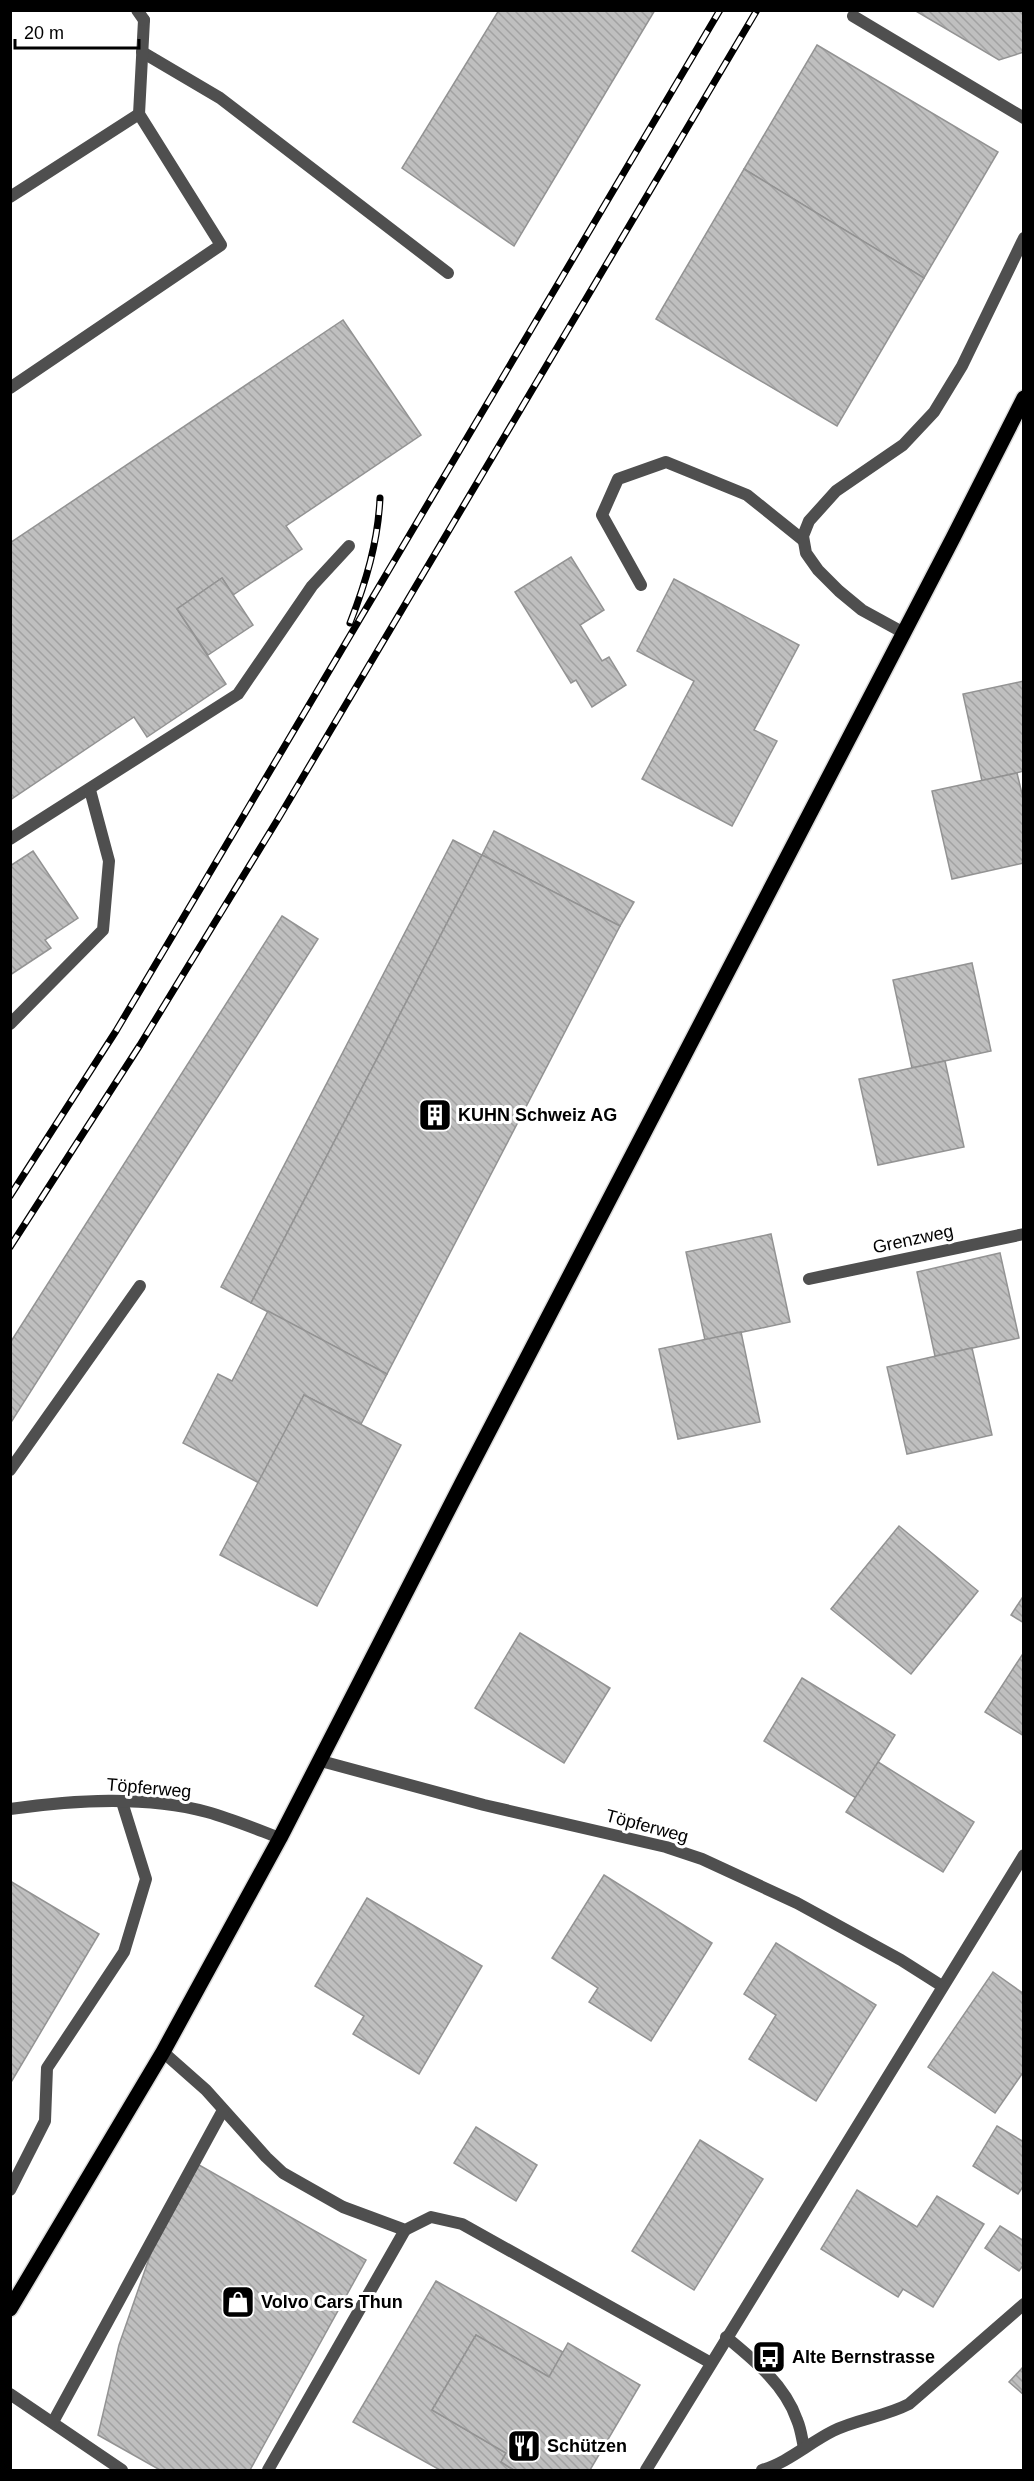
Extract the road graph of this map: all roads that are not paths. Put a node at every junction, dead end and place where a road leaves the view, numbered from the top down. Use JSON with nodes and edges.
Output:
{"nodes":[{"id":1,"x":141,"y":15,"type":"edge"},
{"id":2,"x":853,"y":16,"type":"dead end"},
{"id":3,"x":142,"y":52,"type":"junction"},
{"id":4,"x":139,"y":114,"type":"junction"},
{"id":5,"x":1023,"y":118,"type":"edge"},
{"id":6,"x":10,"y":197,"type":"edge"},
{"id":7,"x":1023,"y":238,"type":"edge"},
{"id":8,"x":448,"y":273,"type":"dead end"},
{"id":9,"x":10,"y":388,"type":"edge"},
{"id":10,"x":1023,"y":398,"type":"edge"},
{"id":11,"x":803,"y":540,"type":"junction"},
{"id":12,"x":349,"y":546,"type":"dead end"},
{"id":13,"x":641,"y":585,"type":"dead end"},
{"id":14,"x":904,"y":633,"type":"junction"},
{"id":15,"x":90,"y":790,"type":"junction"},
{"id":16,"x":10,"y":839,"type":"edge"},
{"id":17,"x":10,"y":1024,"type":"edge"},
{"id":18,"x":1023,"y":1234,"type":"edge"},
{"id":19,"x":809,"y":1279,"type":"dead end"},
{"id":20,"x":141,"y":1286,"type":"dead end"},
{"id":21,"x":10,"y":1470,"type":"edge"},
{"id":22,"x":321,"y":1761,"type":"junction"},
{"id":23,"x":122,"y":1802,"type":"junction"},
{"id":24,"x":10,"y":1809,"type":"edge"},
{"id":25,"x":280,"y":1838,"type":"junction"},
{"id":26,"x":1023,"y":1855,"type":"edge"},
{"id":27,"x":942,"y":1986,"type":"junction"},
{"id":28,"x":163,"y":2052,"type":"junction"},
{"id":29,"x":223,"y":2110,"type":"junction"},
{"id":30,"x":10,"y":2190,"type":"edge"},
{"id":31,"x":405,"y":2230,"type":"junction"},
{"id":32,"x":1023,"y":2304,"type":"edge"},
{"id":33,"x":10,"y":2309,"type":"edge"},
{"id":34,"x":726,"y":2337,"type":"junction"},
{"id":35,"x":711,"y":2363,"type":"junction"},
{"id":36,"x":10,"y":2394,"type":"edge"},
{"id":37,"x":53,"y":2422,"type":"junction"},
{"id":38,"x":804,"y":2448,"type":"junction"},
{"id":39,"x":122,"y":2470,"type":"edge"},
{"id":40,"x":268,"y":2470,"type":"edge"},
{"id":41,"x":646,"y":2470,"type":"edge"},
{"id":42,"x":762,"y":2470,"type":"edge"}],
"edges":[{"from":1,"to":3,"type":"street"},
{"from":2,"to":5,"type":"street"},
{"from":3,"to":4,"type":"street"},
{"from":3,"to":8,"type":"street"},
{"from":4,"to":6,"type":"street"},
{"from":4,"to":9,"type":"street"},
{"from":7,"to":11,"type":"street"},
{"from":10,"to":14,"type":"main road"},
{"from":11,"to":13,"type":"street"},
{"from":11,"to":14,"type":"street"},
{"from":12,"to":15,"type":"street"},
{"from":14,"to":22,"type":"main road"},
{"from":15,"to":16,"type":"street"},
{"from":15,"to":17,"type":"street"},
{"from":18,"to":19,"type":"street","name":"Grenzweg"},
{"from":20,"to":21,"type":"street"},
{"from":22,"to":25,"type":"main road"},
{"from":22,"to":27,"type":"street","name":"Töpferweg"},
{"from":23,"to":24,"type":"street","name":"Töpferweg"},
{"from":23,"to":25,"type":"street","name":"Töpferweg"},
{"from":23,"to":30,"type":"street"},
{"from":25,"to":28,"type":"main road"},
{"from":26,"to":27,"type":"street"},
{"from":27,"to":34,"type":"street"},
{"from":28,"to":29,"type":"street"},
{"from":28,"to":33,"type":"main road"},
{"from":29,"to":31,"type":"street"},
{"from":29,"to":37,"type":"street"},
{"from":31,"to":35,"type":"street"},
{"from":31,"to":40,"type":"street"},
{"from":32,"to":38,"type":"street"},
{"from":34,"to":35,"type":"street"},
{"from":34,"to":38,"type":"street"},
{"from":35,"to":41,"type":"street"},
{"from":36,"to":37,"type":"street"},
{"from":37,"to":39,"type":"street"},
{"from":38,"to":42,"type":"street"}]}
